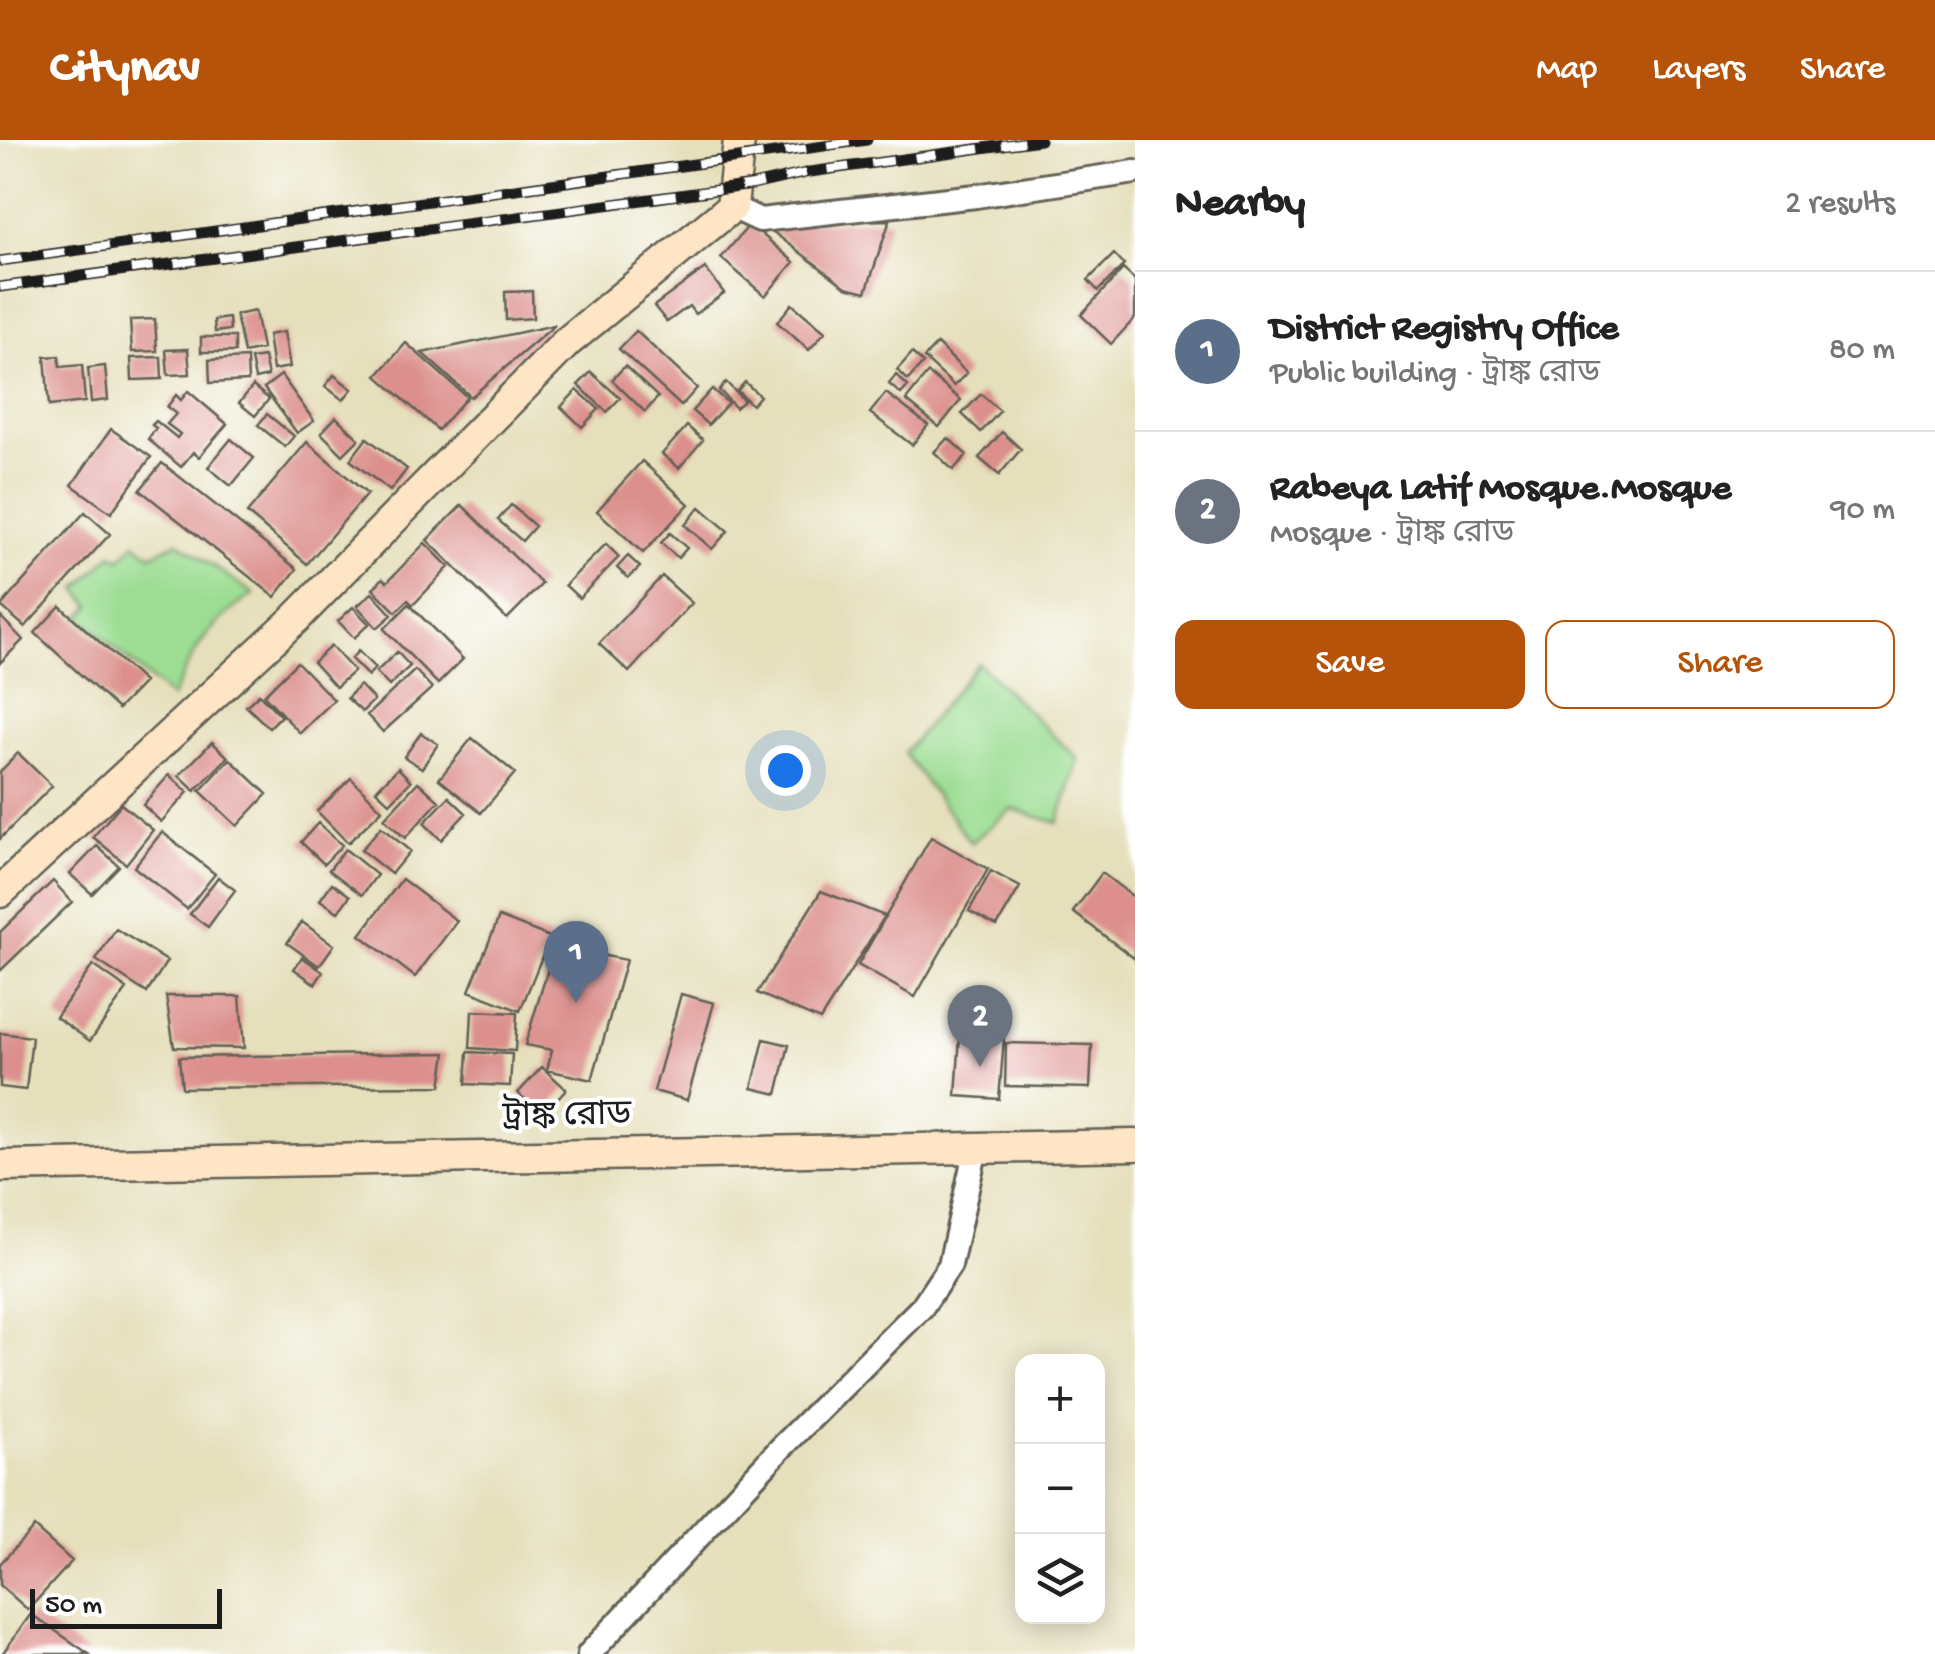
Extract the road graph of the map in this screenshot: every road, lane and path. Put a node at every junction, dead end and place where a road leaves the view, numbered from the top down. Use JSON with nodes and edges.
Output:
{"nodes":[{"id":1,"x":739,"y":140,"type":"edge"},
{"id":2,"x":1135,"y":172,"type":"edge"},
{"id":3,"x":732,"y":206,"type":"junction"},
{"id":4,"x":0,"y":892,"type":"edge"},
{"id":5,"x":1135,"y":1145,"type":"edge"},
{"id":6,"x":976,"y":1148,"type":"junction"},
{"id":7,"x":0,"y":1166,"type":"edge"},
{"id":8,"x":588,"y":1654,"type":"edge"}],
"edges":[{"from":1,"to":3,"type":"main road"},
{"from":2,"to":3,"type":"street"},
{"from":3,"to":4,"type":"main road"},
{"from":5,"to":6,"type":"main road","name":"ট্রাঙ্ক রোড"},
{"from":6,"to":7,"type":"main road","name":"ট্রাঙ্ক রোড"},
{"from":6,"to":8,"type":"street"}]}
